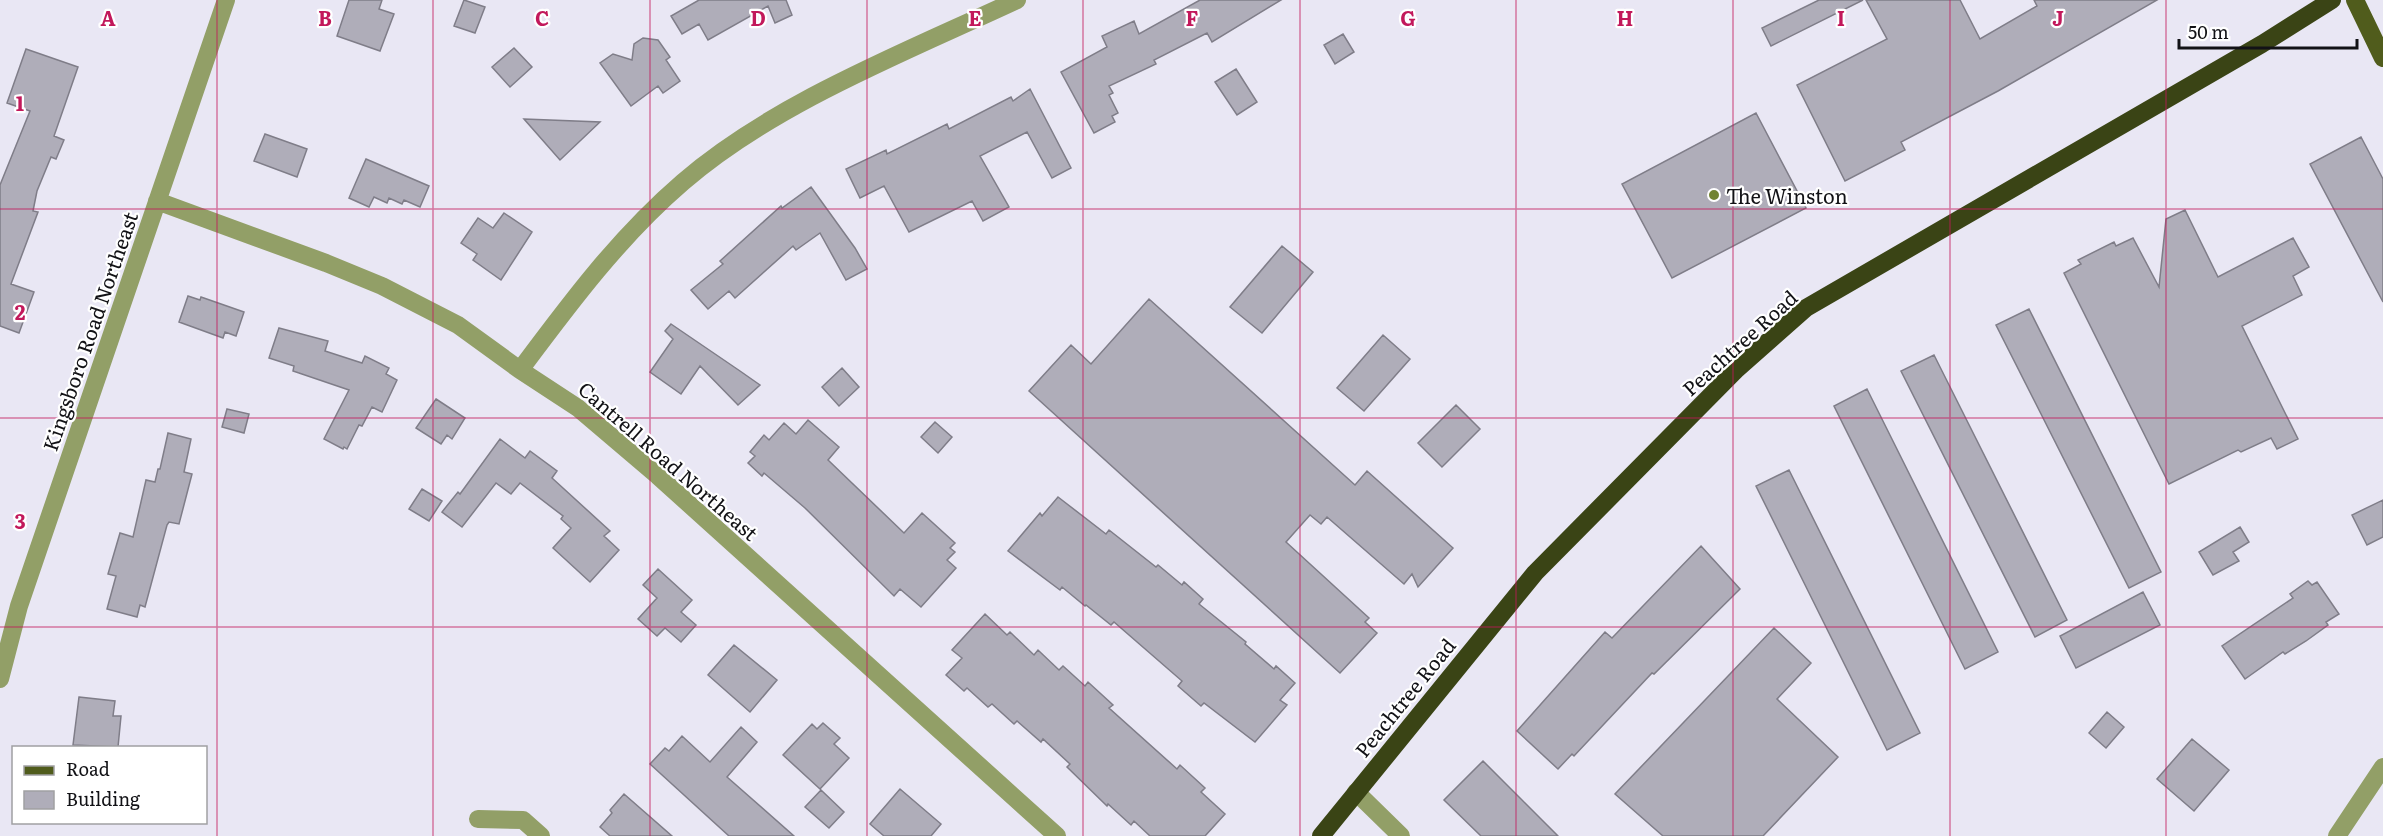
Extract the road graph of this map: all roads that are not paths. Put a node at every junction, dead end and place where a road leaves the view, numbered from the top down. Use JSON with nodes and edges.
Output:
{"nodes":[{"id":1,"x":226,"y":0,"type":"edge"},
{"id":2,"x":1017,"y":0,"type":"edge"},
{"id":3,"x":2332,"y":0,"type":"edge"},
{"id":4,"x":2355,"y":0,"type":"edge"},
{"id":5,"x":2383,"y":58,"type":"edge"},
{"id":6,"x":158,"y":201,"type":"junction"},
{"id":7,"x":520,"y":370,"type":"junction"},
{"id":8,"x":0,"y":679,"type":"edge"},
{"id":9,"x":2383,"y":767,"type":"edge"},
{"id":10,"x":1356,"y":792,"type":"junction"},
{"id":11,"x":478,"y":819,"type":"dead end"},
{"id":12,"x":541,"y":836,"type":"edge"},
{"id":13,"x":1057,"y":836,"type":"edge"},
{"id":14,"x":1321,"y":836,"type":"edge"},
{"id":15,"x":1401,"y":836,"type":"edge"},
{"id":16,"x":2337,"y":836,"type":"edge"}],
"edges":[{"from":1,"to":6,"type":"street","name":"Kingsboro Road Northeast"},
{"from":2,"to":7,"type":"street"},
{"from":3,"to":10,"type":"highway","name":"Peachtree Road"},
{"from":4,"to":5,"type":"main road"},
{"from":6,"to":7,"type":"street","name":"Cantrell Road Northeast"},
{"from":6,"to":8,"type":"street","name":"Kingsboro Road Northeast"},
{"from":7,"to":13,"type":"street","name":"Cantrell Road Northeast"},
{"from":9,"to":16,"type":"street"},
{"from":10,"to":14,"type":"highway","name":"Peachtree Road"},
{"from":10,"to":15,"type":"street"},
{"from":11,"to":12,"type":"street"}]}
